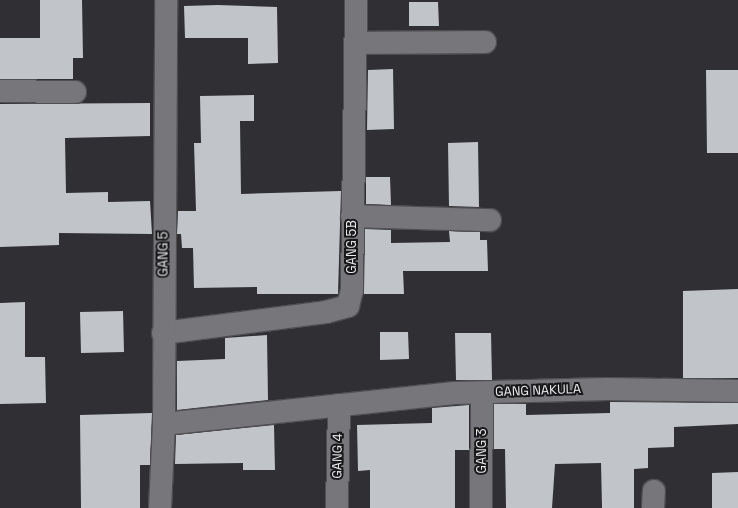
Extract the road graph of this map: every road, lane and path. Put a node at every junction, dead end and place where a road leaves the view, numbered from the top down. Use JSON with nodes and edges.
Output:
{"nodes":[{"id":1,"x":166,"y":0,"type":"edge"},
{"id":2,"x":356,"y":0,"type":"edge"},
{"id":3,"x":485,"y":42,"type":"dead end"},
{"id":4,"x":355,"y":43,"type":"junction"},
{"id":5,"x":0,"y":91,"type":"edge"},
{"id":6,"x":75,"y":92,"type":"dead end"},
{"id":7,"x":352,"y":216,"type":"junction"},
{"id":8,"x":490,"y":220,"type":"dead end"},
{"id":9,"x":163,"y":333,"type":"junction"},
{"id":10,"x":738,"y":391,"type":"edge"},
{"id":11,"x":482,"y":393,"type":"junction"},
{"id":12,"x":339,"y":405,"type":"junction"},
{"id":13,"x":164,"y":424,"type":"junction"},
{"id":14,"x":160,"y":508,"type":"edge"},
{"id":15,"x":337,"y":508,"type":"edge"},
{"id":16,"x":481,"y":508,"type":"edge"}],
"edges":[{"from":1,"to":9,"type":"street","name":"GANG 5"},
{"from":2,"to":4,"type":"street","name":"GANG 5B"},
{"from":3,"to":4,"type":"street"},
{"from":4,"to":7,"type":"street","name":"GANG 5B"},
{"from":5,"to":6,"type":"street"},
{"from":7,"to":8,"type":"street"},
{"from":7,"to":9,"type":"street","name":"GANG 5B"},
{"from":9,"to":13,"type":"street","name":"GANG 5"},
{"from":10,"to":11,"type":"street","name":"GANG NAKULA"},
{"from":11,"to":12,"type":"street","name":"GANG NAKULA"},
{"from":11,"to":16,"type":"street","name":"GANG 3"},
{"from":12,"to":13,"type":"street","name":"GANG NAKULA"},
{"from":12,"to":15,"type":"street","name":"GANG 4"},
{"from":13,"to":14,"type":"street","name":"GANG 5"}]}
